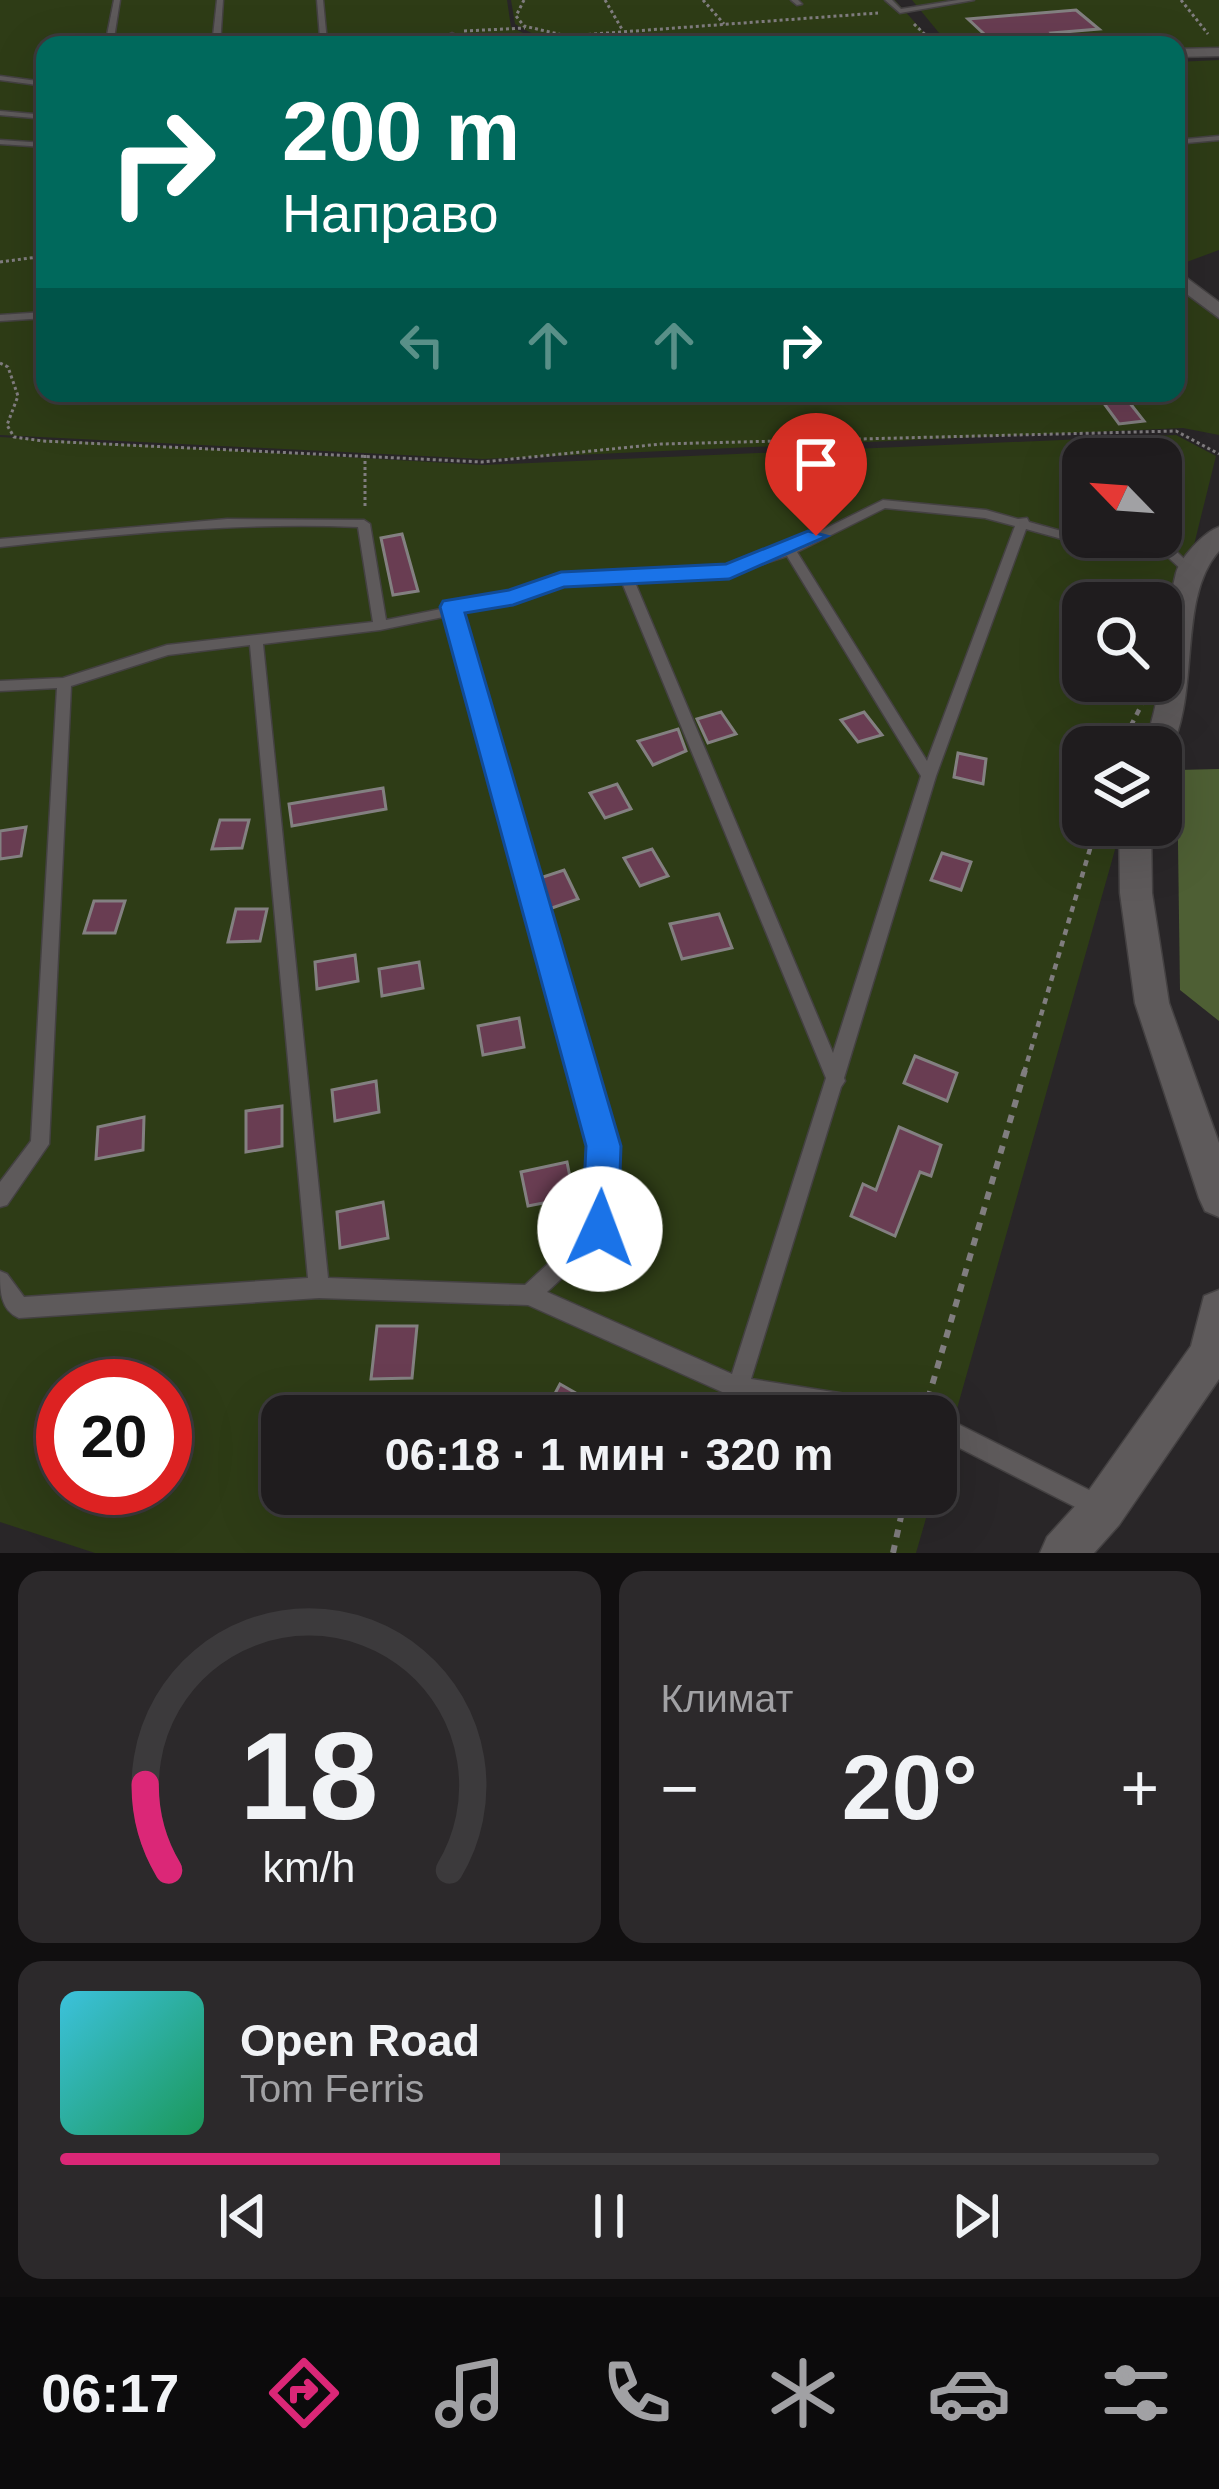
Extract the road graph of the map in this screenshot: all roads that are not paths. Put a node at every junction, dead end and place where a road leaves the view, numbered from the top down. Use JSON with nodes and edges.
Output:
{"nodes":[{"id":1,"x":117,"y":0,"type":"edge"},
{"id":2,"x":220,"y":0,"type":"edge"},
{"id":3,"x":320,"y":0,"type":"edge"},
{"id":4,"x":888,"y":0,"type":"edge"},
{"id":5,"x":971,"y":0,"type":"edge"},
{"id":6,"x":111,"y":36,"type":"edge"},
{"id":7,"x":217,"y":36,"type":"edge"},
{"id":8,"x":324,"y":36,"type":"edge"},
{"id":9,"x":1219,"y":50,"type":"edge"},
{"id":10,"x":1185,"y":52,"type":"edge"},
{"id":11,"x":0,"y":78,"type":"edge"},
{"id":12,"x":36,"y":83,"type":"edge"},
{"id":13,"x":0,"y":113,"type":"edge"},
{"id":14,"x":36,"y":115,"type":"edge"},
{"id":15,"x":1219,"y":138,"type":"edge"},
{"id":16,"x":1185,"y":141,"type":"edge"},
{"id":17,"x":0,"y":142,"type":"edge"},
{"id":18,"x":36,"y":144,"type":"edge"},
{"id":19,"x":1185,"y":284,"type":"edge"},
{"id":20,"x":1219,"y":312,"type":"edge"},
{"id":21,"x":36,"y":316,"type":"edge"},
{"id":22,"x":0,"y":319,"type":"edge"},
{"id":23,"x":1024,"y":521,"type":"junction"},
{"id":24,"x":1219,"y":535,"type":"edge"},
{"id":25,"x":0,"y":543,"type":"edge"},
{"id":26,"x":790,"y":550,"type":"junction"},
{"id":27,"x":1189,"y":568,"type":"junction"},
{"id":28,"x":625,"y":574,"type":"junction"},
{"id":29,"x":452,"y":607,"type":"junction"},
{"id":30,"x":380,"y":626,"type":"junction"},
{"id":31,"x":256,"y":642,"type":"junction"},
{"id":32,"x":64,"y":682,"type":"junction"},
{"id":33,"x":0,"y":686,"type":"edge"},
{"id":34,"x":1167,"y":726,"type":"edge"},
{"id":35,"x":929,"y":776,"type":"junction"},
{"id":36,"x":1135,"y":846,"type":"edge"},
{"id":37,"x":836,"y":1082,"type":"junction"},
{"id":38,"x":0,"y":1198,"type":"edge"},
{"id":39,"x":1219,"y":1198,"type":"edge"},
{"id":40,"x":0,"y":1281,"type":"edge"},
{"id":41,"x":319,"y":1288,"type":"junction"},
{"id":42,"x":530,"y":1295,"type":"junction"},
{"id":43,"x":1219,"y":1311,"type":"edge"},
{"id":44,"x":738,"y":1388,"type":"junction"},
{"id":45,"x":783,"y":1395,"type":"edge"},
{"id":46,"x":957,"y":1435,"type":"edge"},
{"id":47,"x":1103,"y":1509,"type":"junction"},
{"id":48,"x":1063,"y":1553,"type":"edge"}],
"edges":[{"from":1,"to":6,"type":"lane"},
{"from":2,"to":7,"type":"lane"},
{"from":3,"to":8,"type":"lane"},
{"from":4,"to":5,"type":"lane"},
{"from":9,"to":10,"type":"street"},
{"from":11,"to":12,"type":"lane"},
{"from":13,"to":14,"type":"lane"},
{"from":15,"to":16,"type":"lane"},
{"from":17,"to":18,"type":"lane"},
{"from":19,"to":20,"type":"street"},
{"from":21,"to":22,"type":"lane"},
{"from":23,"to":26,"type":"lane"},
{"from":23,"to":27,"type":"lane"},
{"from":23,"to":35,"type":"lane"},
{"from":24,"to":27,"type":"street"},
{"from":25,"to":30,"type":"lane"},
{"from":26,"to":28,"type":"lane"},
{"from":26,"to":35,"type":"lane"},
{"from":27,"to":34,"type":"street"},
{"from":28,"to":29,"type":"lane"},
{"from":28,"to":37,"type":"lane"},
{"from":29,"to":30,"type":"lane"},
{"from":29,"to":42,"type":"lane"},
{"from":30,"to":31,"type":"lane"},
{"from":31,"to":32,"type":"lane"},
{"from":31,"to":41,"type":"lane"},
{"from":32,"to":33,"type":"lane"},
{"from":32,"to":38,"type":"lane"},
{"from":35,"to":37,"type":"lane"},
{"from":36,"to":39,"type":"street"},
{"from":37,"to":44,"type":"lane"},
{"from":40,"to":41,"type":"lane"},
{"from":41,"to":42,"type":"lane"},
{"from":42,"to":44,"type":"lane"},
{"from":43,"to":47,"type":"street"},
{"from":44,"to":45,"type":"lane"},
{"from":46,"to":47,"type":"lane"},
{"from":47,"to":48,"type":"street"}]}
